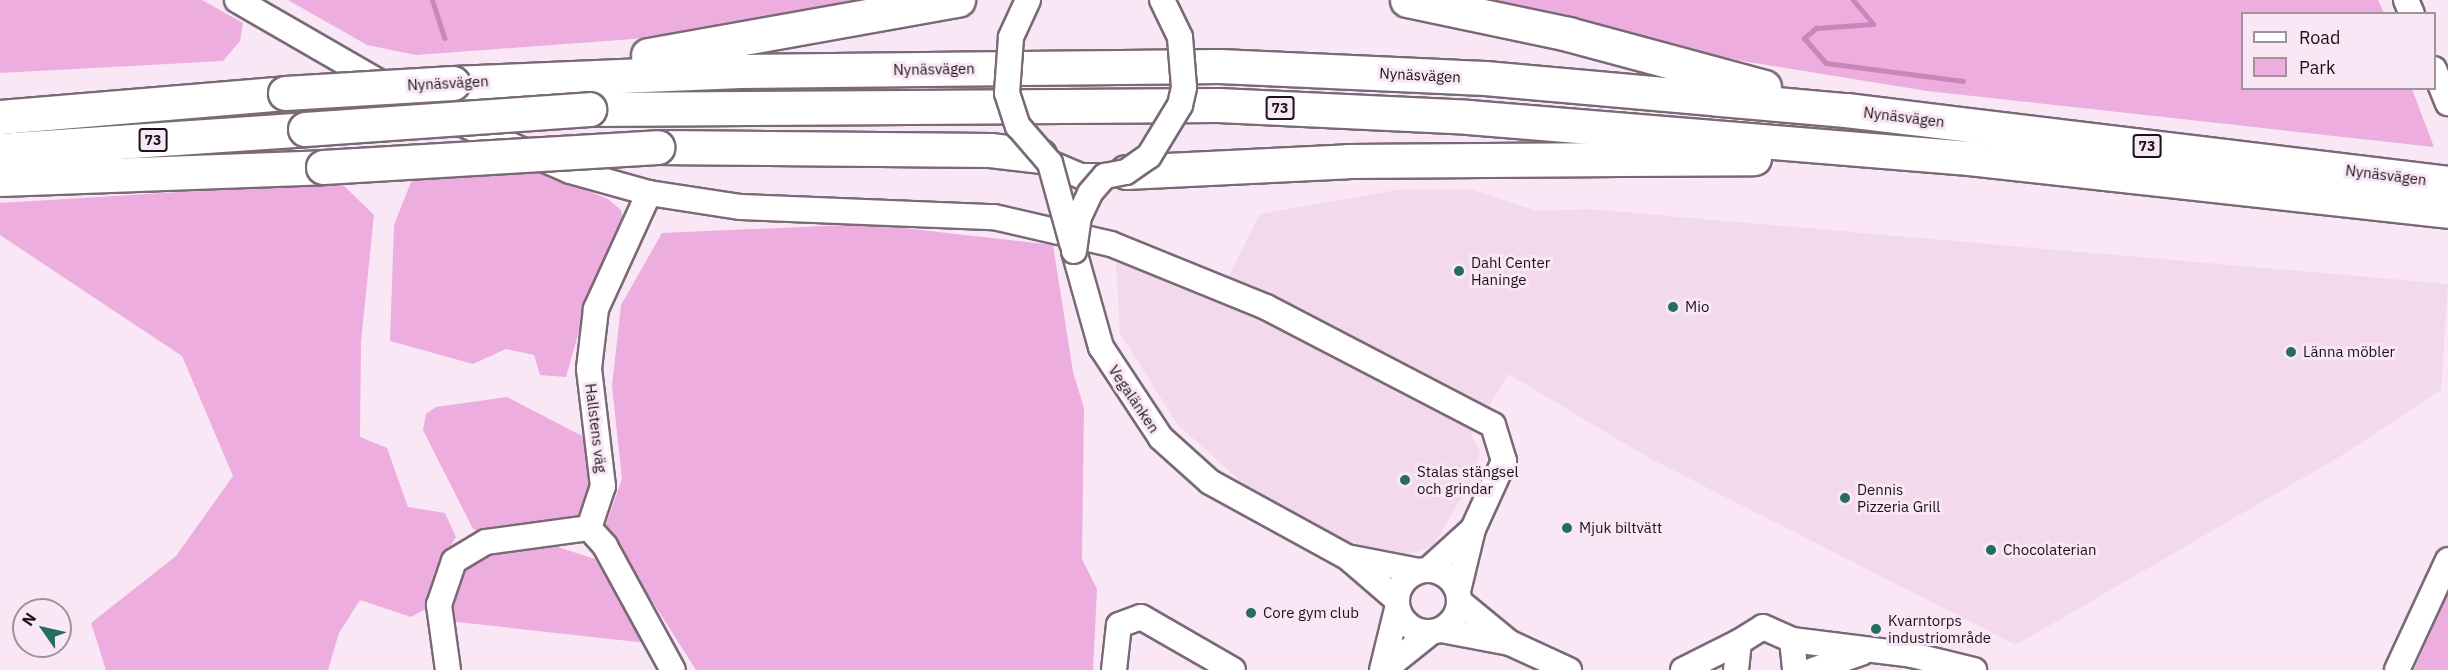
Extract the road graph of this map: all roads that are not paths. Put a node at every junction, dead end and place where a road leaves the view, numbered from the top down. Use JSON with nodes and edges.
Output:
{"nodes":[{"id":1,"x":237,"y":0,"type":"edge"},
{"id":2,"x":958,"y":0,"type":"edge"},
{"id":3,"x":1028,"y":0,"type":"edge"},
{"id":4,"x":1162,"y":0,"type":"edge"},
{"id":5,"x":1407,"y":0,"type":"edge"},
{"id":6,"x":555,"y":73,"type":"junction"},
{"id":7,"x":2436,"y":74,"type":"edge"},
{"id":8,"x":2448,"y":103,"type":"edge"},
{"id":9,"x":1846,"y":110,"type":"junction"},
{"id":10,"x":0,"y":117,"type":"edge"},
{"id":11,"x":0,"y":150,"type":"edge"},
{"id":12,"x":1969,"y":158,"type":"junction"},
{"id":13,"x":1045,"y":160,"type":"junction"},
{"id":14,"x":1116,"y":174,"type":"junction"},
{"id":15,"x":0,"y":179,"type":"edge"},
{"id":16,"x":2448,"y":183,"type":"edge"},
{"id":17,"x":649,"y":193,"type":"junction"},
{"id":18,"x":2448,"y":211,"type":"edge"},
{"id":19,"x":1074,"y":251,"type":"junction"},
{"id":20,"x":589,"y":528,"type":"junction"},
{"id":21,"x":1473,"y":529,"type":"junction"},
{"id":22,"x":1347,"y":557,"type":"junction"},
{"id":23,"x":2448,"y":560,"type":"edge"},
{"id":24,"x":1424,"y":570,"type":"junction"},
{"id":25,"x":1459,"y":597,"type":"junction"},
{"id":26,"x":1397,"y":604,"type":"junction"},
{"id":27,"x":1435,"y":632,"type":"junction"},
{"id":28,"x":1792,"y":640,"type":"junction"},
{"id":29,"x":1739,"y":642,"type":"junction"},
{"id":30,"x":1510,"y":643,"type":"junction"},
{"id":31,"x":1863,"y":652,"type":"junction"},
{"id":32,"x":448,"y":670,"type":"edge"},
{"id":33,"x":673,"y":670,"type":"edge"},
{"id":34,"x":1114,"y":670,"type":"edge"},
{"id":35,"x":1233,"y":670,"type":"edge"},
{"id":36,"x":1383,"y":670,"type":"edge"},
{"id":37,"x":1569,"y":670,"type":"edge"},
{"id":38,"x":1683,"y":670,"type":"edge"},
{"id":39,"x":1736,"y":670,"type":"edge"},
{"id":40,"x":1796,"y":670,"type":"edge"},
{"id":41,"x":1813,"y":670,"type":"edge"},
{"id":42,"x":1974,"y":670,"type":"edge"},
{"id":43,"x":2397,"y":670,"type":"edge"}],
"edges":[{"from":1,"to":17,"type":"street","name":"Nynäsvägen"},
{"from":2,"to":6,"type":"highway"},
{"from":3,"to":13,"type":"street","bridge":true},
{"from":4,"to":14,"type":"street","name":"Vegalänken","bridge":true},
{"from":5,"to":9,"type":"highway"},
{"from":6,"to":9,"type":"highway","name":"Nynäsvägen","number":"73"},
{"from":6,"to":10,"type":"highway","name":"Nynäsvägen","number":"73","bridge":true},
{"from":7,"to":8,"type":"street"},
{"from":9,"to":16,"type":"highway","name":"Nynäsvägen","number":"73"},
{"from":11,"to":12,"type":"highway","name":"Nynäsvägen","number":"73","bridge":true},
{"from":12,"to":14,"type":"highway"},
{"from":12,"to":18,"type":"highway","name":"Nynäsvägen","number":"73"},
{"from":13,"to":14,"type":"street"},
{"from":13,"to":15,"type":"highway","bridge":true},
{"from":13,"to":19,"type":"street","name":"Vegalänken","bridge":true},
{"from":14,"to":19,"type":"street","name":"Vegalänken","bridge":true},
{"from":17,"to":20,"type":"street","name":"Hallstens väg"},
{"from":17,"to":21,"type":"street","name":"Nynäsvägen"},
{"from":19,"to":22,"type":"street","name":"Vegalänken"},
{"from":20,"to":32,"type":"street"},
{"from":20,"to":33,"type":"street"},
{"from":21,"to":24,"type":"street","name":"Nynäsvägen"},
{"from":21,"to":25,"type":"street","name":"Nynäsvägen"},
{"from":22,"to":24,"type":"street","name":"Vegalänken"},
{"from":22,"to":26,"type":"street","name":"Vegalänken"},
{"from":23,"to":43,"type":"street"},
{"from":24,"to":25,"type":"street"},
{"from":24,"to":26,"type":"street"},
{"from":25,"to":27,"type":"street"},
{"from":25,"to":30,"type":"street"},
{"from":26,"to":27,"type":"street"},
{"from":26,"to":36,"type":"street"},
{"from":27,"to":30,"type":"street"},
{"from":27,"to":36,"type":"street"},
{"from":28,"to":29,"type":"street"},
{"from":28,"to":31,"type":"street"},
{"from":28,"to":40,"type":"street"},
{"from":29,"to":38,"type":"street"},
{"from":29,"to":39,"type":"street"},
{"from":30,"to":37,"type":"street"},
{"from":31,"to":41,"type":"street"},
{"from":31,"to":42,"type":"street"},
{"from":34,"to":35,"type":"street"}]}
